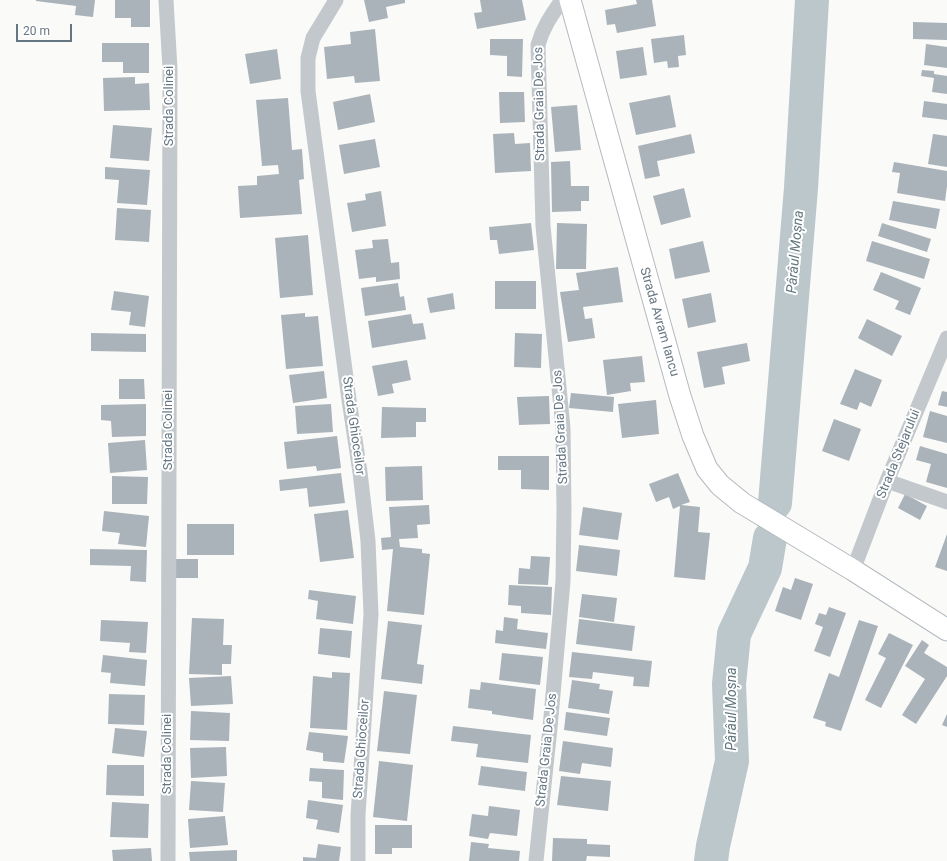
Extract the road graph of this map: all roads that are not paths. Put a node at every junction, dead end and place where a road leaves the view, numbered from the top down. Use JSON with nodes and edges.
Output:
{"nodes":[{"id":1,"x":166,"y":0,"type":"edge"},
{"id":2,"x":336,"y":0,"type":"edge"},
{"id":3,"x":562,"y":0,"type":"edge"},
{"id":4,"x":570,"y":0,"type":"edge"},
{"id":5,"x":947,"y":338,"type":"edge"},
{"id":6,"x":887,"y":481,"type":"junction"},
{"id":7,"x":947,"y":502,"type":"edge"},
{"id":8,"x":853,"y":570,"type":"junction"},
{"id":9,"x":947,"y":630,"type":"edge"},
{"id":10,"x":168,"y":861,"type":"edge"},
{"id":11,"x":358,"y":861,"type":"edge"},
{"id":12,"x":536,"y":861,"type":"edge"}],
"edges":[{"from":1,"to":10,"type":"street","name":"Strada Colinei"},
{"from":2,"to":11,"type":"street","name":"Strada Ghioceilor"},
{"from":3,"to":12,"type":"street","name":"Strada Graia De Jos"},
{"from":4,"to":8,"type":"main road","name":"Strada Avram Iancu"},
{"from":5,"to":6,"type":"street","name":"Strada Stejarului"},
{"from":6,"to":7,"type":"street"},
{"from":6,"to":8,"type":"street","name":"Strada Stejarului"},
{"from":8,"to":9,"type":"main road","name":"Strada Avram Iancu"}]}
